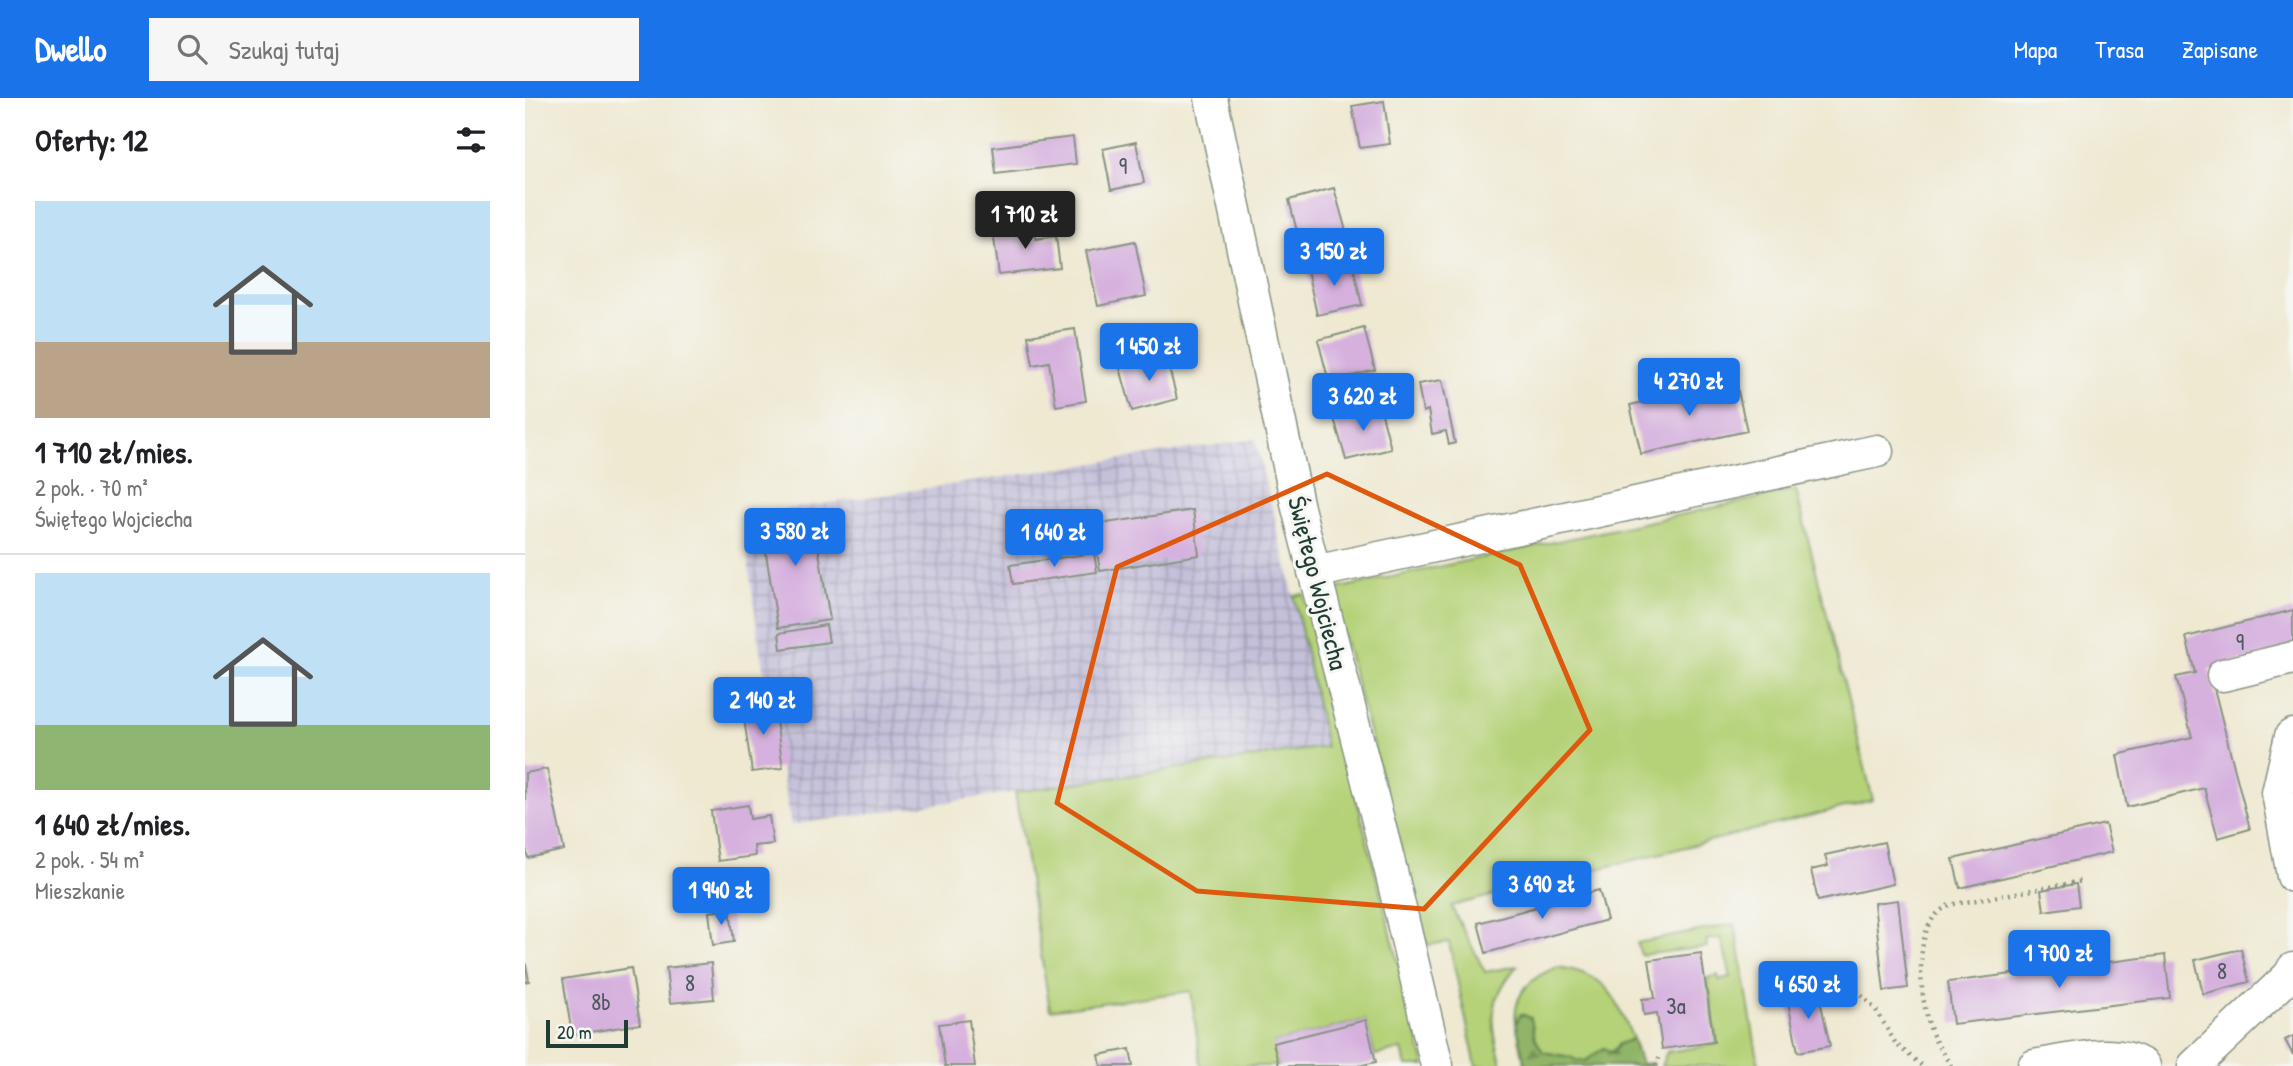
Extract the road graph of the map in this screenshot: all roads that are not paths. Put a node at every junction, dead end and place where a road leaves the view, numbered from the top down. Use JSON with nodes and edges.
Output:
{"nodes":[{"id":1,"x":1211,"y":98,"type":"edge"},
{"id":2,"x":1877,"y":451,"type":"dead end"},
{"id":3,"x":1314,"y":572,"type":"junction"},
{"id":4,"x":2293,"y":658,"type":"edge"},
{"id":5,"x":2223,"y":675,"type":"dead end"},
{"id":6,"x":2293,"y":735,"type":"edge"},
{"id":7,"x":2293,"y":876,"type":"edge"},
{"id":8,"x":2293,"y":969,"type":"edge"},
{"id":9,"x":1437,"y":1066,"type":"edge"},
{"id":10,"x":2034,"y":1066,"type":"edge"},
{"id":11,"x":2144,"y":1066,"type":"edge"},
{"id":12,"x":2194,"y":1066,"type":"edge"}],
"edges":[{"from":1,"to":3,"type":"street","name":"Świętego Wojciecha"},
{"from":2,"to":3,"type":"street"},
{"from":3,"to":9,"type":"street","name":"Świętego Wojciecha"},
{"from":4,"to":5,"type":"street"},
{"from":6,"to":7,"type":"street"},
{"from":8,"to":12,"type":"street"},
{"from":10,"to":11,"type":"street"}]}
